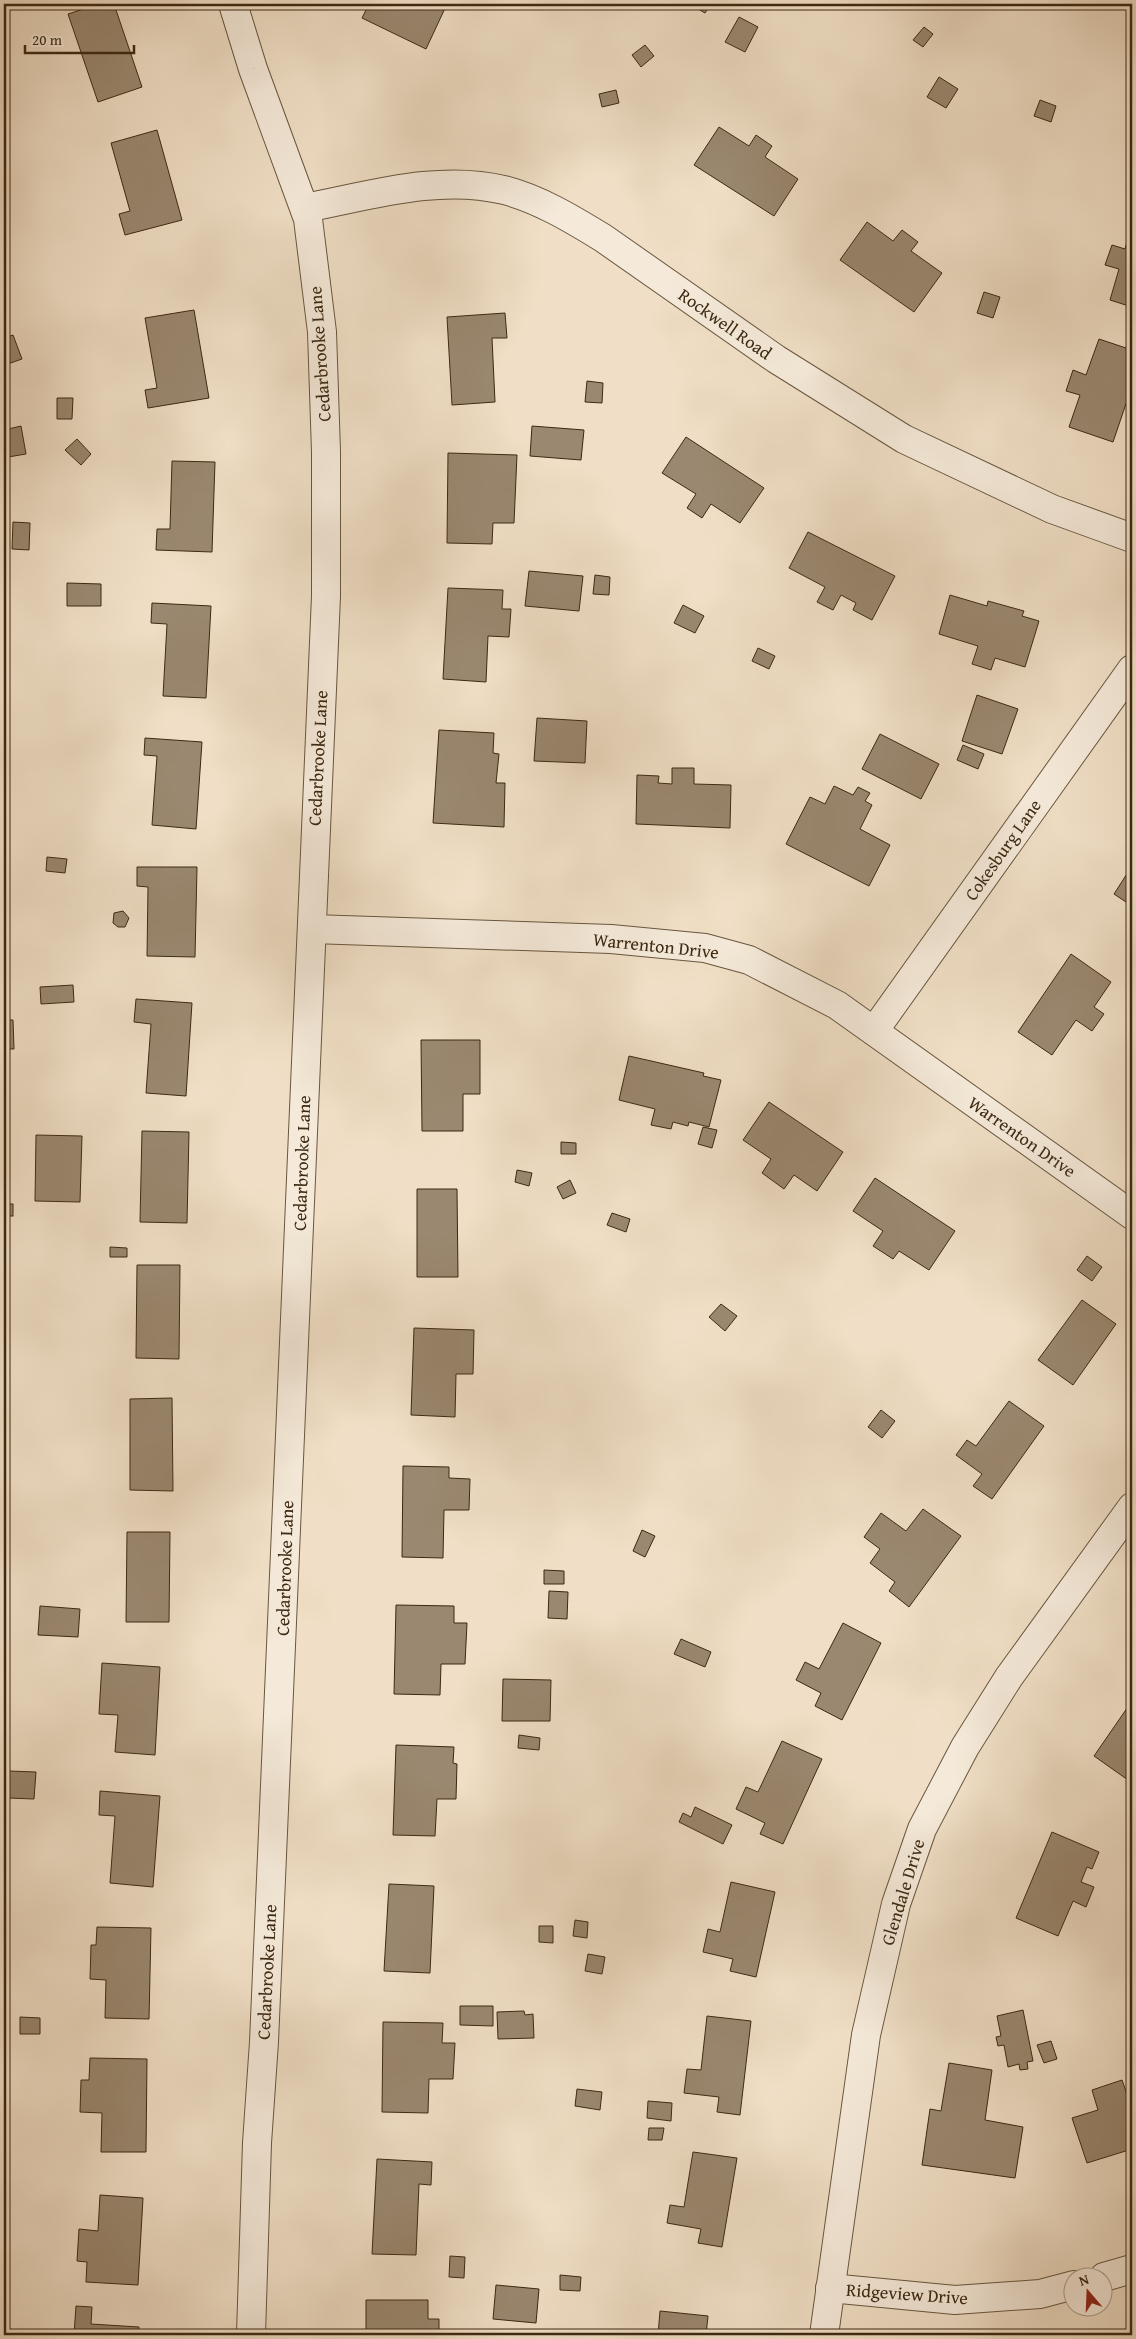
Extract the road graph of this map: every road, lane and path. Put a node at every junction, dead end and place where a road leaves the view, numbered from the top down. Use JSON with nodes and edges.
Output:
{"nodes":[{"id":1,"x":232,"y":4,"type":"edge"},
{"id":2,"x":305,"y":208,"type":"junction"},
{"id":3,"x":1132,"y":538,"type":"edge"},
{"id":4,"x":1132,"y":669,"type":"edge"},
{"id":5,"x":312,"y":929,"type":"junction"},
{"id":6,"x":874,"y":1031,"type":"junction"},
{"id":7,"x":1132,"y":1215,"type":"edge"},
{"id":8,"x":1132,"y":1507,"type":"edge"},
{"id":9,"x":1132,"y":2269,"type":"edge"},
{"id":10,"x":1114,"y":2274,"type":"edge"},
{"id":11,"x":830,"y":2288,"type":"junction"},
{"id":12,"x":1064,"y":2288,"type":"edge"},
{"id":13,"x":251,"y":2335,"type":"edge"},
{"id":14,"x":824,"y":2335,"type":"edge"}],
"edges":[{"from":1,"to":2,"type":"street","name":"Cedarbrooke Lane"},
{"from":2,"to":3,"type":"street","name":"Rockwell Road"},
{"from":2,"to":5,"type":"street","name":"Cedarbrooke Lane"},
{"from":4,"to":6,"type":"street","name":"Cokesburg Lane"},
{"from":5,"to":6,"type":"street","name":"Warrenton Drive"},
{"from":5,"to":13,"type":"street","name":"Cedarbrooke Lane"},
{"from":6,"to":7,"type":"street","name":"Warrenton Drive"},
{"from":8,"to":11,"type":"street","name":"Glendale Drive"},
{"from":9,"to":10,"type":"street"},
{"from":11,"to":12,"type":"street","name":"Ridgeview Drive"},
{"from":11,"to":14,"type":"street","name":"Glendale Drive"}]}
